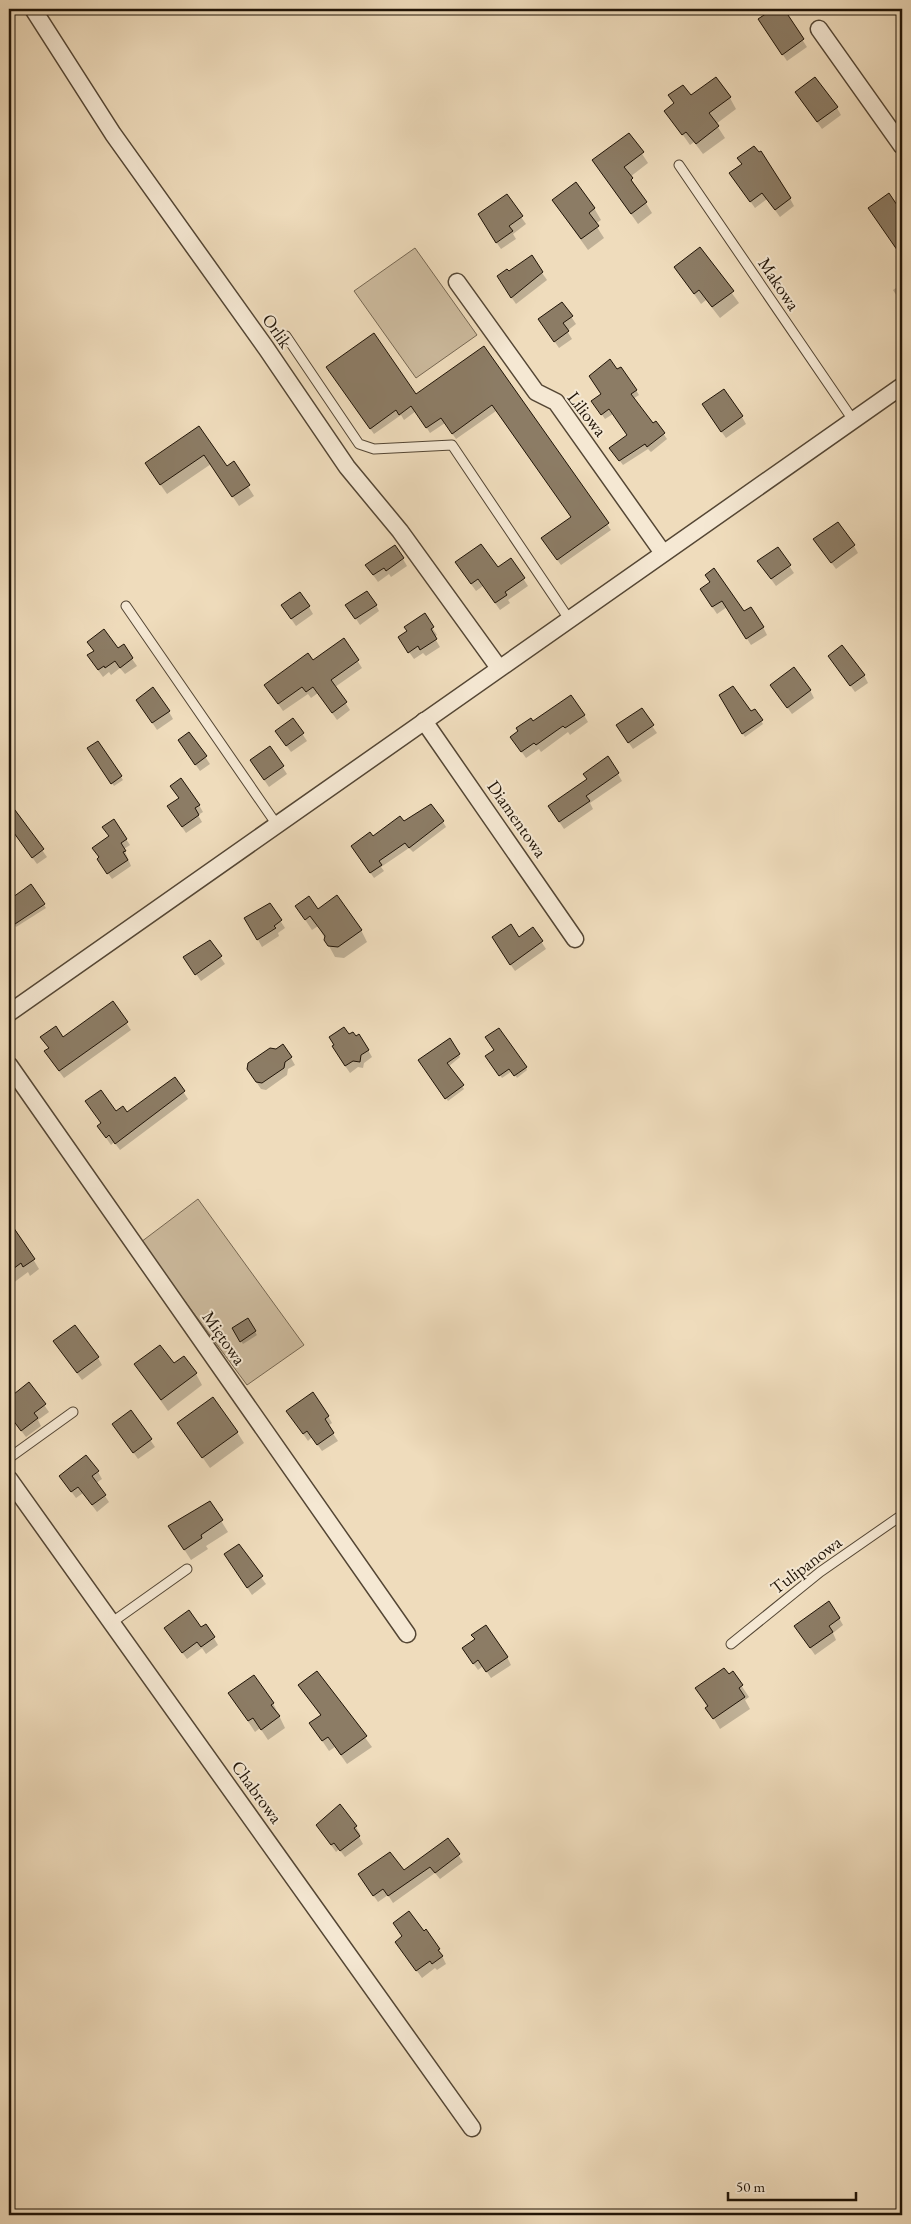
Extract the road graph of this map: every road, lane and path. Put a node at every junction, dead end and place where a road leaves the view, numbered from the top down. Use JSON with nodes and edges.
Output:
{"nodes":[{"id":1,"x":33,"y":9,"type":"edge"},
{"id":2,"x":819,"y":29,"type":"dead end"},
{"id":3,"x":902,"y":146,"type":"edge"},
{"id":4,"x":679,"y":165,"type":"dead end"},
{"id":5,"x":456,"y":282,"type":"dead end"},
{"id":6,"x":286,"y":336,"type":"dead end"},
{"id":7,"x":902,"y":386,"type":"edge"},
{"id":8,"x":853,"y":420,"type":"junction"},
{"id":9,"x":663,"y":553,"type":"junction"},
{"id":10,"x":126,"y":606,"type":"dead end"},
{"id":11,"x":569,"y":619,"type":"junction"},
{"id":12,"x":499,"y":668,"type":"junction"},
{"id":13,"x":424,"y":721,"type":"junction"},
{"id":14,"x":277,"y":825,"type":"junction"},
{"id":15,"x":575,"y":939,"type":"dead end"},
{"id":16,"x":11,"y":1006,"type":"edge"},
{"id":17,"x":9,"y":1065,"type":"edge"},
{"id":18,"x":73,"y":1412,"type":"dead end"},
{"id":19,"x":9,"y":1458,"type":"edge"},
{"id":20,"x":9,"y":1479,"type":"edge"},
{"id":21,"x":902,"y":1515,"type":"edge"},
{"id":22,"x":187,"y":1569,"type":"dead end"},
{"id":23,"x":111,"y":1623,"type":"junction"},
{"id":24,"x":407,"y":1634,"type":"dead end"},
{"id":25,"x":731,"y":1644,"type":"dead end"},
{"id":26,"x":472,"y":2128,"type":"dead end"}],
"edges":[{"from":1,"to":12,"type":"street","name":"Orlik"},
{"from":2,"to":3,"type":"street"},
{"from":4,"to":8,"type":"lane","name":"Makowa"},
{"from":5,"to":9,"type":"street","name":"Liliowa"},
{"from":6,"to":11,"type":"lane"},
{"from":7,"to":8,"type":"street"},
{"from":8,"to":9,"type":"street"},
{"from":9,"to":11,"type":"street"},
{"from":10,"to":14,"type":"lane"},
{"from":11,"to":12,"type":"street"},
{"from":12,"to":13,"type":"street"},
{"from":13,"to":14,"type":"street"},
{"from":13,"to":15,"type":"street","name":"Diamentowa"},
{"from":14,"to":16,"type":"street"},
{"from":17,"to":24,"type":"street","name":"Miętowa"},
{"from":18,"to":19,"type":"lane"},
{"from":20,"to":23,"type":"street","name":"Chabrowa"},
{"from":21,"to":25,"type":"lane","name":"Tulipanowa"},
{"from":22,"to":23,"type":"lane"},
{"from":23,"to":26,"type":"street","name":"Chabrowa"}]}
